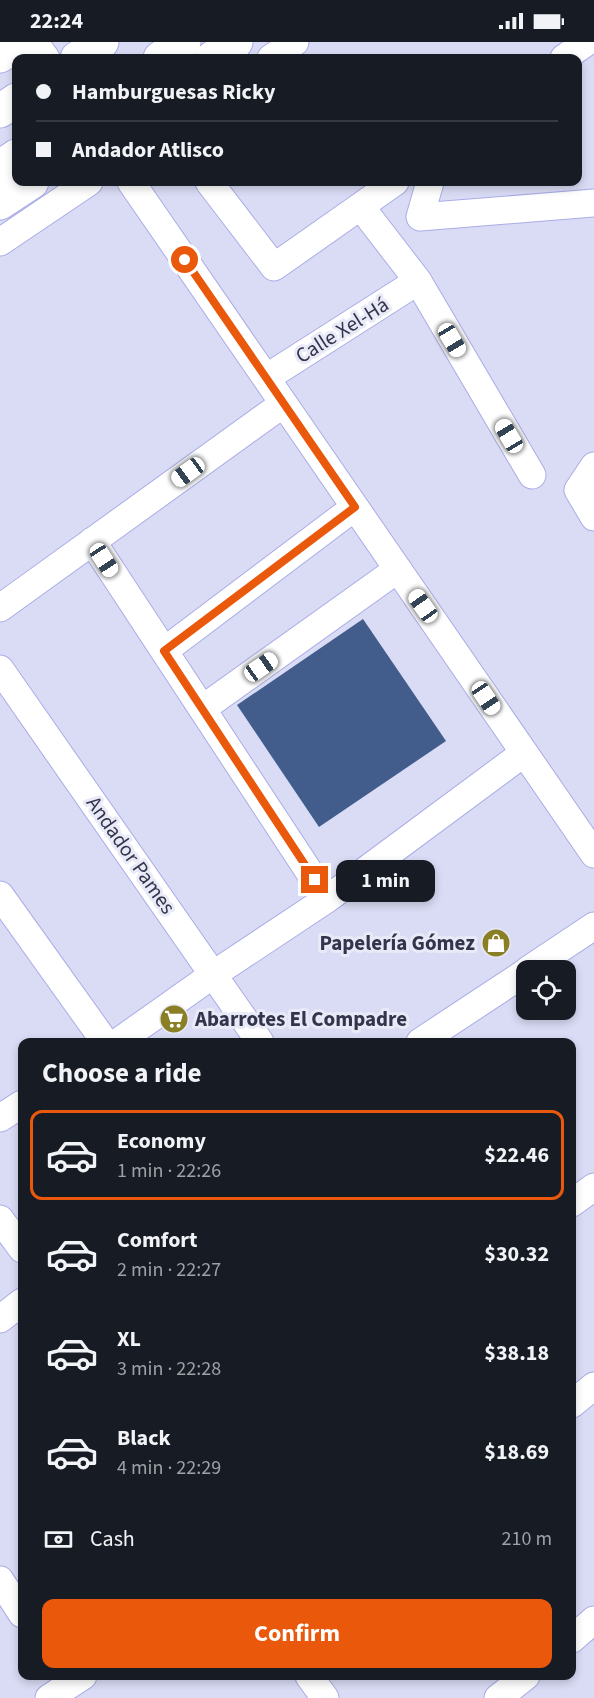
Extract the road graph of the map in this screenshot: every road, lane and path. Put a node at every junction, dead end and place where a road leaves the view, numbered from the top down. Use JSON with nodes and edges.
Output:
{"nodes":[{"id":1,"x":21,"y":42,"type":"edge"},
{"id":2,"x":102,"y":42,"type":"edge"},
{"id":3,"x":184,"y":42,"type":"edge"},
{"id":4,"x":236,"y":42,"type":"edge"},
{"id":5,"x":295,"y":42,"type":"edge"},
{"id":6,"x":586,"y":42,"type":"edge"},
{"id":7,"x":83,"y":54,"type":"edge"},
{"id":8,"x":166,"y":54,"type":"edge"},
{"id":9,"x":218,"y":54,"type":"edge"},
{"id":10,"x":277,"y":54,"type":"edge"},
{"id":11,"x":570,"y":54,"type":"edge"},
{"id":12,"x":0,"y":56,"type":"edge"},
{"id":13,"x":26,"y":186,"type":"edge"},
{"id":14,"x":83,"y":186,"type":"edge"},
{"id":15,"x":134,"y":186,"type":"edge"},
{"id":16,"x":212,"y":186,"type":"edge"},
{"id":17,"x":389,"y":186,"type":"edge"},
{"id":18,"x":429,"y":186,"type":"edge"},
{"id":19,"x":594,"y":202,"type":"edge"},
{"id":20,"x":0,"y":203,"type":"edge"},
{"id":21,"x":361,"y":207,"type":"junction"},
{"id":22,"x":0,"y":242,"type":"edge"},
{"id":23,"x":418,"y":281,"type":"junction"},
{"id":24,"x":266,"y":378,"type":"junction"},
{"id":25,"x":284,"y":404,"type":"junction"},
{"id":26,"x":594,"y":466,"type":"edge"},
{"id":27,"x":532,"y":475,"type":"dead end"},
{"id":28,"x":355,"y":507,"type":"junction"},
{"id":29,"x":594,"y":517,"type":"edge"},
{"id":30,"x":92,"y":542,"type":"junction"},
{"id":31,"x":398,"y":569,"type":"junction"},
{"id":32,"x":0,"y":608,"type":"edge"},
{"id":33,"x":164,"y":651,"type":"junction"},
{"id":34,"x":0,"y":669,"type":"edge"},
{"id":35,"x":202,"y":709,"type":"junction"},
{"id":36,"x":524,"y":753,"type":"junction"},
{"id":37,"x":594,"y":854,"type":"edge"},
{"id":38,"x":0,"y":895,"type":"edge"},
{"id":39,"x":327,"y":899,"type":"junction"},
{"id":40,"x":594,"y":926,"type":"edge"},
{"id":41,"x":543,"y":960,"type":"edge"},
{"id":42,"x":214,"y":974,"type":"junction"},
{"id":43,"x":516,"y":979,"type":"edge"},
{"id":44,"x":102,"y":1038,"type":"edge"},
{"id":45,"x":124,"y":1038,"type":"edge"},
{"id":46,"x":257,"y":1038,"type":"edge"},
{"id":47,"x":435,"y":1038,"type":"edge"},
{"id":48,"x":18,"y":1107,"type":"edge"},
{"id":49,"x":0,"y":1118,"type":"edge"},
{"id":50,"x":594,"y":1187,"type":"edge"},
{"id":51,"x":576,"y":1200,"type":"edge"},
{"id":52,"x":0,"y":1218,"type":"edge"},
{"id":53,"x":18,"y":1243,"type":"edge"},
{"id":54,"x":18,"y":1305,"type":"edge"},
{"id":55,"x":0,"y":1319,"type":"edge"},
{"id":56,"x":594,"y":1386,"type":"edge"},
{"id":57,"x":576,"y":1401,"type":"edge"},
{"id":58,"x":0,"y":1580,"type":"edge"},
{"id":59,"x":18,"y":1608,"type":"edge"},
{"id":60,"x":594,"y":1620,"type":"edge"},
{"id":61,"x":576,"y":1636,"type":"edge"},
{"id":62,"x":312,"y":1680,"type":"edge"},
{"id":63,"x":521,"y":1680,"type":"edge"},
{"id":64,"x":325,"y":1698,"type":"edge"},
{"id":65,"x":498,"y":1698,"type":"edge"}],
"edges":[{"from":1,"to":12,"type":"main road"},
{"from":2,"to":7,"type":"main road"},
{"from":3,"to":8,"type":"main road"},
{"from":4,"to":9,"type":"main road"},
{"from":5,"to":10,"type":"street"},
{"from":6,"to":11,"type":"street"},
{"from":13,"to":20,"type":"main road"},
{"from":14,"to":22,"type":"street"},
{"from":15,"to":24,"type":"street"},
{"from":16,"to":21,"type":"street"},
{"from":17,"to":21,"type":"street"},
{"from":18,"to":19,"type":"street"},
{"from":21,"to":23,"type":"street"},
{"from":23,"to":24,"type":"street","name":"Calle Xel-Há"},
{"from":23,"to":27,"type":"street"},
{"from":24,"to":25,"type":"street"},
{"from":25,"to":28,"type":"street"},
{"from":25,"to":30,"type":"street"},
{"from":26,"to":29,"type":"street"},
{"from":28,"to":31,"type":"street"},
{"from":28,"to":33,"type":"street"},
{"from":30,"to":32,"type":"street"},
{"from":30,"to":33,"type":"street"},
{"from":31,"to":35,"type":"street"},
{"from":31,"to":36,"type":"street"},
{"from":33,"to":35,"type":"street"},
{"from":34,"to":42,"type":"street","name":"Andador Pames"},
{"from":35,"to":39,"type":"street"},
{"from":36,"to":37,"type":"street"},
{"from":36,"to":39,"type":"street"},
{"from":38,"to":44,"type":"street"},
{"from":39,"to":42,"type":"street"},
{"from":40,"to":41,"type":"street"},
{"from":42,"to":45,"type":"street"},
{"from":42,"to":46,"type":"street","name":"Andador Pames"},
{"from":43,"to":47,"type":"street"},
{"from":48,"to":49,"type":"street"},
{"from":50,"to":51,"type":"street"},
{"from":52,"to":53,"type":"street"},
{"from":54,"to":55,"type":"street"},
{"from":56,"to":57,"type":"street"},
{"from":58,"to":59,"type":"street"},
{"from":60,"to":61,"type":"street"},
{"from":62,"to":64,"type":"street"},
{"from":63,"to":65,"type":"street"}]}
